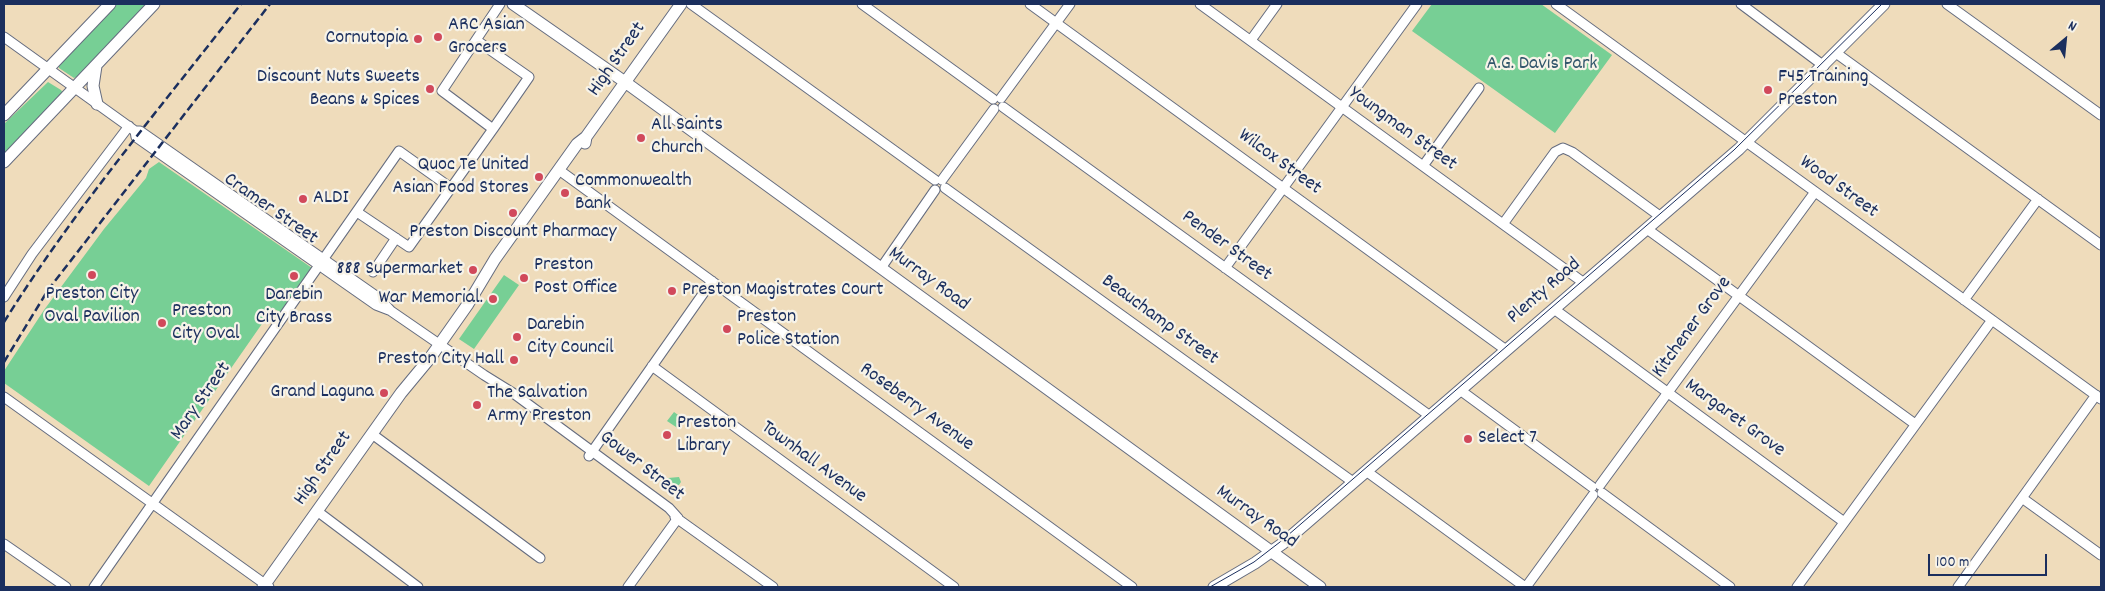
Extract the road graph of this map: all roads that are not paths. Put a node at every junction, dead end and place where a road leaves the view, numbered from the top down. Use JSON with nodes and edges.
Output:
{"nodes":[{"id":1,"x":110,"y":4,"type":"edge"},
{"id":2,"x":154,"y":4,"type":"edge"},
{"id":3,"x":500,"y":4,"type":"edge"},
{"id":4,"x":513,"y":4,"type":"edge"},
{"id":5,"x":681,"y":4,"type":"edge"},
{"id":6,"x":691,"y":4,"type":"edge"},
{"id":7,"x":862,"y":4,"type":"edge"},
{"id":8,"x":1030,"y":4,"type":"edge"},
{"id":9,"x":1070,"y":4,"type":"edge"},
{"id":10,"x":1200,"y":4,"type":"edge"},
{"id":11,"x":1277,"y":4,"type":"edge"},
{"id":12,"x":1417,"y":4,"type":"edge"},
{"id":13,"x":1556,"y":4,"type":"edge"},
{"id":14,"x":1741,"y":4,"type":"edge"},
{"id":15,"x":1884,"y":4,"type":"edge"},
{"id":16,"x":1947,"y":4,"type":"edge"},
{"id":17,"x":1056,"y":23,"type":"junction"},
{"id":18,"x":4,"y":37,"type":"edge"},
{"id":19,"x":476,"y":40,"type":"junction"},
{"id":20,"x":1251,"y":40,"type":"junction"},
{"id":21,"x":1836,"y":53,"type":"junction"},
{"id":22,"x":96,"y":66,"type":"junction"},
{"id":23,"x":1824,"y":66,"type":"junction"},
{"id":24,"x":47,"y":70,"type":"junction"},
{"id":25,"x":624,"y":82,"type":"junction"},
{"id":26,"x":1479,"y":88,"type":"dead end"},
{"id":27,"x":74,"y":89,"type":"junction"},
{"id":28,"x":998,"y":103,"type":"junction"},
{"id":29,"x":97,"y":104,"type":"junction"},
{"id":30,"x":1342,"y":108,"type":"junction"},
{"id":31,"x":4,"y":115,"type":"edge"},
{"id":32,"x":2101,"y":115,"type":"edge"},
{"id":33,"x":132,"y":129,"type":"junction"},
{"id":34,"x":493,"y":129,"type":"junction"},
{"id":35,"x":1745,"y":142,"type":"junction"},
{"id":36,"x":4,"y":162,"type":"edge"},
{"id":37,"x":1423,"y":166,"type":"junction"},
{"id":38,"x":562,"y":172,"type":"junction"},
{"id":39,"x":940,"y":182,"type":"junction"},
{"id":40,"x":451,"y":188,"type":"junction"},
{"id":41,"x":1283,"y":188,"type":"junction"},
{"id":42,"x":1814,"y":192,"type":"junction"},
{"id":43,"x":2038,"y":199,"type":"junction"},
{"id":44,"x":357,"y":212,"type":"junction"},
{"id":45,"x":1661,"y":217,"type":"junction"},
{"id":46,"x":1503,"y":224,"type":"junction"},
{"id":47,"x":1647,"y":229,"type":"junction"},
{"id":48,"x":396,"y":238,"type":"junction"},
{"id":49,"x":2101,"y":245,"type":"edge"},
{"id":50,"x":322,"y":262,"type":"junction"},
{"id":51,"x":881,"y":268,"type":"junction"},
{"id":52,"x":1225,"y":268,"type":"junction"},
{"id":53,"x":373,"y":272,"type":"dead end"},
{"id":54,"x":712,"y":281,"type":"junction"},
{"id":55,"x":1584,"y":283,"type":"junction"},
{"id":56,"x":1739,"y":296,"type":"junction"},
{"id":57,"x":4,"y":297,"type":"edge"},
{"id":58,"x":1964,"y":300,"type":"junction"},
{"id":59,"x":1554,"y":309,"type":"junction"},
{"id":60,"x":1992,"y":320,"type":"junction"},
{"id":61,"x":439,"y":344,"type":"junction"},
{"id":62,"x":1506,"y":350,"type":"junction"},
{"id":63,"x":652,"y":366,"type":"junction"},
{"id":64,"x":1460,"y":390,"type":"junction"},
{"id":65,"x":1668,"y":393,"type":"junction"},
{"id":66,"x":4,"y":397,"type":"edge"},
{"id":67,"x":2098,"y":397,"type":"edge"},
{"id":68,"x":1430,"y":416,"type":"junction"},
{"id":69,"x":1915,"y":424,"type":"junction"},
{"id":70,"x":374,"y":436,"type":"junction"},
{"id":71,"x":591,"y":454,"type":"junction"},
{"id":72,"x":1366,"y":471,"type":"junction"},
{"id":73,"x":1353,"y":482,"type":"junction"},
{"id":74,"x":1597,"y":490,"type":"junction"},
{"id":75,"x":2022,"y":498,"type":"junction"},
{"id":76,"x":153,"y":503,"type":"junction"},
{"id":77,"x":320,"y":513,"type":"junction"},
{"id":78,"x":678,"y":518,"type":"junction"},
{"id":79,"x":1844,"y":522,"type":"junction"},
{"id":80,"x":4,"y":544,"type":"edge"},
{"id":81,"x":1272,"y":552,"type":"junction"},
{"id":82,"x":2101,"y":554,"type":"edge"},
{"id":83,"x":540,"y":558,"type":"dead end"},
{"id":84,"x":66,"y":587,"type":"edge"},
{"id":85,"x":94,"y":587,"type":"edge"},
{"id":86,"x":267,"y":587,"type":"edge"},
{"id":87,"x":418,"y":587,"type":"edge"},
{"id":88,"x":628,"y":587,"type":"edge"},
{"id":89,"x":773,"y":587,"type":"edge"},
{"id":90,"x":954,"y":587,"type":"edge"},
{"id":91,"x":1132,"y":587,"type":"edge"},
{"id":92,"x":1214,"y":587,"type":"edge"},
{"id":93,"x":1320,"y":587,"type":"edge"},
{"id":94,"x":1526,"y":587,"type":"edge"},
{"id":95,"x":1730,"y":587,"type":"edge"},
{"id":96,"x":1797,"y":587,"type":"edge"},
{"id":97,"x":1958,"y":587,"type":"edge"}],
"edges":[{"from":1,"to":24,"type":"main road"},
{"from":2,"to":22,"type":"main road"},
{"from":3,"to":19,"type":"street"},
{"from":4,"to":25,"type":"main road","name":"Murray Road"},
{"from":5,"to":25,"type":"main road","name":"High Street"},
{"from":6,"to":39,"type":"street","name":"Beauchamp Street"},
{"from":7,"to":28,"type":"street","name":"Pender Street"},
{"from":8,"to":17,"type":"street","name":"Wilcox Street"},
{"from":9,"to":17,"type":"street"},
{"from":10,"to":20,"type":"street","name":"Youngman Street"},
{"from":11,"to":20,"type":"street"},
{"from":12,"to":30,"type":"street"},
{"from":13,"to":35,"type":"street","name":"Wood Street"},
{"from":14,"to":23,"type":"street"},
{"from":15,"to":21,"type":"main road","name":"Plenty Road"},
{"from":16,"to":32,"type":"street"},
{"from":17,"to":28,"type":"street"},
{"from":17,"to":41,"type":"street","name":"Wilcox Street"},
{"from":18,"to":24,"type":"street","name":"Cramer Street"},
{"from":19,"to":34,"type":"street"},
{"from":19,"to":34,"type":"street"},
{"from":20,"to":30,"type":"street","name":"Youngman Street"},
{"from":21,"to":23,"type":"main road","name":"Plenty Road"},
{"from":21,"to":43,"type":"street"},
{"from":22,"to":27,"type":"main road"},
{"from":22,"to":29,"type":"main road"},
{"from":23,"to":35,"type":"main road","name":"Plenty Road"},
{"from":24,"to":27,"type":"street","name":"Cramer Street"},
{"from":24,"to":31,"type":"main road"},
{"from":25,"to":38,"type":"main road","name":"High Street"},
{"from":25,"to":51,"type":"main road","name":"Murray Road"},
{"from":26,"to":37,"type":"street"},
{"from":27,"to":29,"type":"street","name":"Cramer Street"},
{"from":27,"to":36,"type":"main road"},
{"from":28,"to":39,"type":"street"},
{"from":28,"to":52,"type":"street","name":"Pender Street"},
{"from":29,"to":33,"type":"street","name":"Cramer Street"},
{"from":30,"to":37,"type":"street","name":"Youngman Street"},
{"from":30,"to":41,"type":"street"},
{"from":33,"to":50,"type":"street","name":"Cramer Street"},
{"from":33,"to":57,"type":"street"},
{"from":34,"to":40,"type":"street"},
{"from":35,"to":42,"type":"street","name":"Wood Street"},
{"from":35,"to":45,"type":"main road","name":"Plenty Road"},
{"from":37,"to":46,"type":"street","name":"Youngman Street"},
{"from":38,"to":54,"type":"street","name":"Roseberry Avenue"},
{"from":38,"to":61,"type":"main road","name":"High Street"},
{"from":39,"to":51,"type":"street"},
{"from":39,"to":73,"type":"street","name":"Beauchamp Street"},
{"from":40,"to":44,"type":"street","name":"Mary Street"},
{"from":40,"to":48,"type":"street"},
{"from":41,"to":52,"type":"street"},
{"from":41,"to":62,"type":"street","name":"Wilcox Street"},
{"from":42,"to":56,"type":"street","name":"Kitchener Grove"},
{"from":42,"to":58,"type":"street","name":"Wood Street"},
{"from":43,"to":49,"type":"street"},
{"from":43,"to":58,"type":"street"},
{"from":44,"to":48,"type":"street"},
{"from":44,"to":50,"type":"street","name":"Mary Street"},
{"from":45,"to":46,"type":"street"},
{"from":45,"to":47,"type":"main road","name":"Plenty Road"},
{"from":46,"to":55,"type":"street","name":"Youngman Street"},
{"from":47,"to":55,"type":"main road","name":"Plenty Road"},
{"from":47,"to":56,"type":"street"},
{"from":48,"to":53,"type":"street"},
{"from":50,"to":61,"type":"street","name":"Cramer Street"},
{"from":50,"to":76,"type":"street","name":"Mary Street"},
{"from":51,"to":81,"type":"main road","name":"Murray Road"},
{"from":52,"to":68,"type":"street","name":"Pender Street"},
{"from":54,"to":63,"type":"street"},
{"from":54,"to":91,"type":"street","name":"Roseberry Avenue"},
{"from":55,"to":59,"type":"main road","name":"Plenty Road"},
{"from":56,"to":65,"type":"street","name":"Kitchener Grove"},
{"from":56,"to":69,"type":"street"},
{"from":58,"to":60,"type":"street","name":"Wood Street"},
{"from":59,"to":62,"type":"main road","name":"Plenty Road"},
{"from":59,"to":65,"type":"street","name":"Margaret Grove"},
{"from":60,"to":67,"type":"street","name":"Wood Street"},
{"from":60,"to":69,"type":"street"},
{"from":61,"to":70,"type":"main road","name":"High Street"},
{"from":61,"to":71,"type":"street","name":"Gower Street"},
{"from":62,"to":64,"type":"main road","name":"Plenty Road"},
{"from":63,"to":71,"type":"street"},
{"from":63,"to":90,"type":"street","name":"Townhall Avenue"},
{"from":64,"to":68,"type":"main road","name":"Plenty Road"},
{"from":64,"to":74,"type":"street"},
{"from":65,"to":74,"type":"street","name":"Kitchener Grove"},
{"from":65,"to":79,"type":"street","name":"Margaret Grove"},
{"from":66,"to":76,"type":"street"},
{"from":67,"to":75,"type":"street"},
{"from":68,"to":72,"type":"main road","name":"Plenty Road"},
{"from":69,"to":79,"type":"street"},
{"from":70,"to":77,"type":"main road","name":"High Street"},
{"from":70,"to":83,"type":"street"},
{"from":71,"to":78,"type":"street","name":"Gower Street"},
{"from":72,"to":73,"type":"main road","name":"Plenty Road"},
{"from":72,"to":94,"type":"street"},
{"from":73,"to":81,"type":"main road","name":"Plenty Road"},
{"from":74,"to":94,"type":"street","name":"Kitchener Grove"},
{"from":74,"to":95,"type":"street"},
{"from":75,"to":82,"type":"street"},
{"from":75,"to":97,"type":"street"},
{"from":76,"to":85,"type":"street","name":"Mary Street"},
{"from":76,"to":86,"type":"street"},
{"from":77,"to":86,"type":"main road","name":"High Street"},
{"from":77,"to":87,"type":"street"},
{"from":78,"to":88,"type":"street"},
{"from":78,"to":89,"type":"street","name":"Gower Street"},
{"from":79,"to":96,"type":"street"},
{"from":80,"to":84,"type":"street"},
{"from":81,"to":92,"type":"main road","name":"Plenty Road"},
{"from":81,"to":93,"type":"main road","name":"Murray Road"}]}
